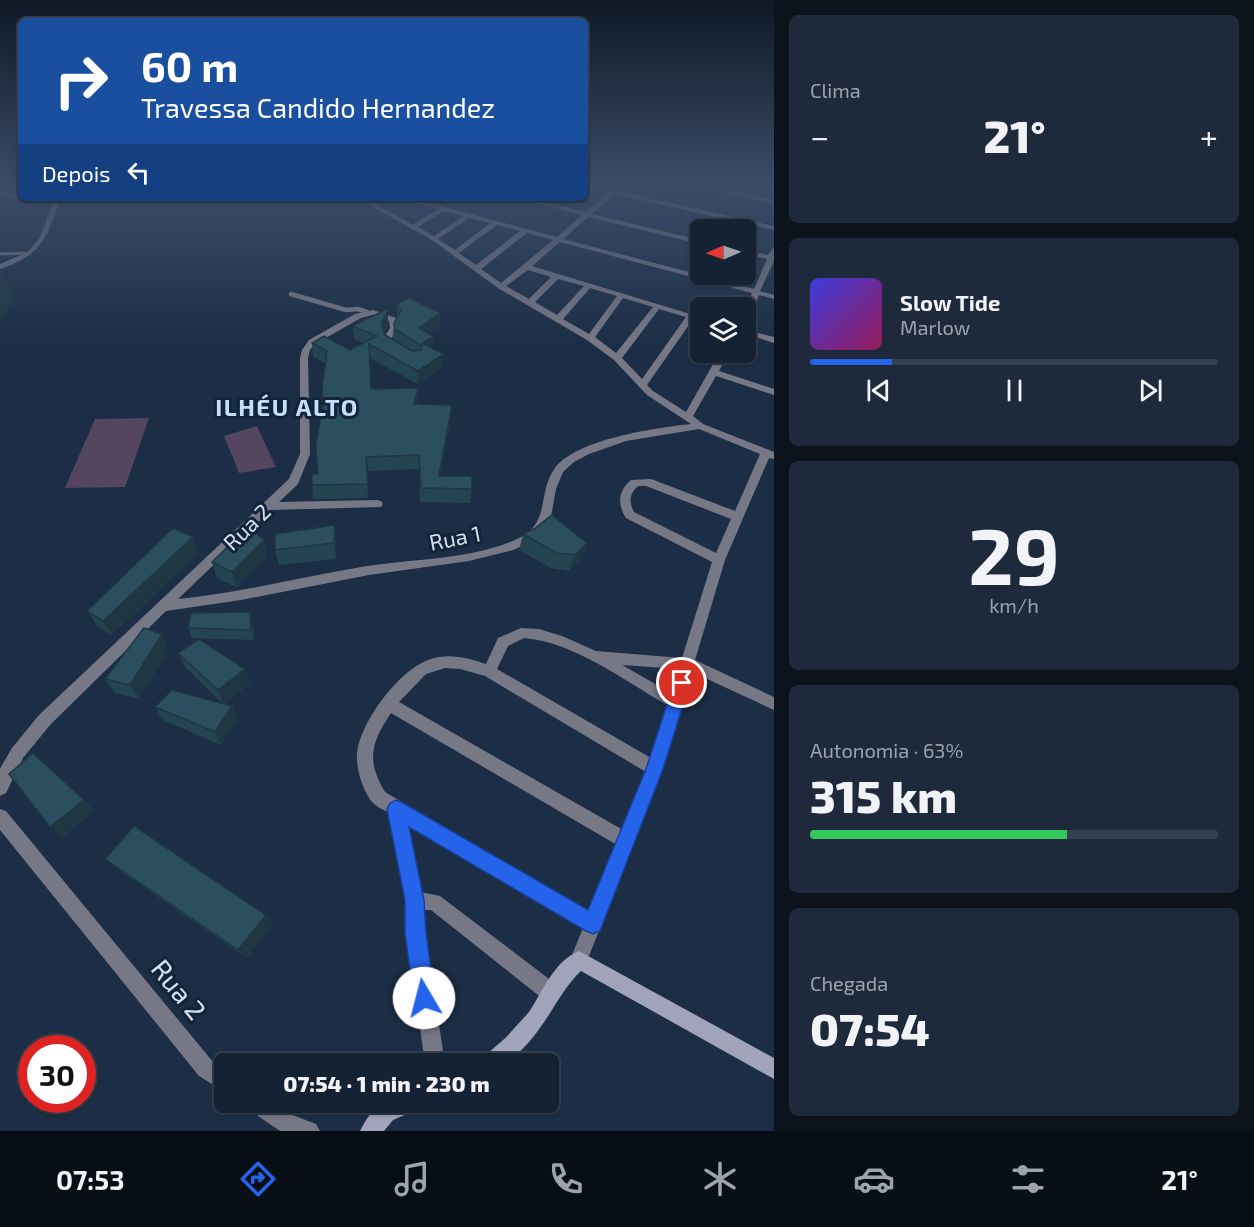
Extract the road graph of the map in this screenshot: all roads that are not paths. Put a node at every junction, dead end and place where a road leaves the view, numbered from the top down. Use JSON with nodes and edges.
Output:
{"nodes":[{"id":1,"x":43,"y":238,"type":"edge"},
{"id":2,"x":475,"y":238,"type":"edge"},
{"id":3,"x":516,"y":238,"type":"edge"},
{"id":4,"x":551,"y":238,"type":"edge"},
{"id":5,"x":562,"y":238,"type":"edge"},
{"id":6,"x":434,"y":239,"type":"edge"},
{"id":7,"x":559,"y":240,"type":"junction"},
{"id":8,"x":774,"y":250,"type":"edge"},
{"id":9,"x":30,"y":253,"type":"junction"},
{"id":10,"x":0,"y":254,"type":"edge"},
{"id":11,"x":454,"y":254,"type":"junction"},
{"id":12,"x":756,"y":255,"type":"edge"},
{"id":13,"x":771,"y":259,"type":"edge"},
{"id":14,"x":0,"y":267,"type":"edge"},
{"id":15,"x":527,"y":267,"type":"junction"},
{"id":16,"x":476,"y":269,"type":"junction"},
{"id":17,"x":556,"y":276,"type":"junction"},
{"id":18,"x":501,"y":286,"type":"junction"},
{"id":19,"x":588,"y":286,"type":"junction"},
{"id":20,"x":755,"y":292,"type":"junction"},
{"id":21,"x":291,"y":294,"type":"dead end"},
{"id":22,"x":621,"y":296,"type":"junction"},
{"id":23,"x":753,"y":297,"type":"edge"},
{"id":24,"x":774,"y":297,"type":"edge"},
{"id":25,"x":530,"y":303,"type":"junction"},
{"id":26,"x":657,"y":307,"type":"junction"},
{"id":27,"x":367,"y":312,"type":"junction"},
{"id":28,"x":690,"y":316,"type":"edge"},
{"id":29,"x":558,"y":319,"type":"junction"},
{"id":30,"x":690,"y":326,"type":"edge"},
{"id":31,"x":756,"y":335,"type":"edge"},
{"id":32,"x":590,"y":338,"type":"junction"},
{"id":33,"x":774,"y":340,"type":"edge"},
{"id":34,"x":401,"y":353,"type":"edge"},
{"id":35,"x":617,"y":358,"type":"junction"},
{"id":36,"x":718,"y":363,"type":"edge"},
{"id":37,"x":713,"y":372,"type":"junction"},
{"id":38,"x":642,"y":386,"type":"junction"},
{"id":39,"x":774,"y":392,"type":"edge"},
{"id":40,"x":688,"y":417,"type":"junction"},
{"id":41,"x":700,"y":426,"type":"junction"},
{"id":42,"x":770,"y":454,"type":"edge"},
{"id":43,"x":377,"y":504,"type":"dead end"},
{"id":44,"x":269,"y":506,"type":"junction"},
{"id":45,"x":738,"y":517,"type":"junction"},
{"id":46,"x":719,"y":560,"type":"junction"},
{"id":47,"x":163,"y":606,"type":"junction"},
{"id":48,"x":592,"y":656,"type":"junction"},
{"id":49,"x":689,"y":664,"type":"junction"},
{"id":50,"x":489,"y":671,"type":"junction"},
{"id":51,"x":675,"y":702,"type":"junction"},
{"id":52,"x":389,"y":704,"type":"junction"},
{"id":53,"x":774,"y":704,"type":"edge"},
{"id":54,"x":655,"y":769,"type":"junction"},
{"id":55,"x":0,"y":788,"type":"edge"},
{"id":56,"x":396,"y":809,"type":"junction"},
{"id":57,"x":0,"y":817,"type":"edge"},
{"id":58,"x":626,"y":841,"type":"junction"},
{"id":59,"x":414,"y":900,"type":"junction"},
{"id":60,"x":593,"y":924,"type":"junction"},
{"id":61,"x":579,"y":960,"type":"junction"},
{"id":62,"x":550,"y":992,"type":"junction"},
{"id":63,"x":433,"y":1053,"type":"edge"},
{"id":64,"x":504,"y":1053,"type":"edge"},
{"id":65,"x":774,"y":1069,"type":"edge"},
{"id":66,"x":214,"y":1074,"type":"edge"},
{"id":67,"x":271,"y":1113,"type":"edge"},
{"id":68,"x":385,"y":1113,"type":"edge"},
{"id":69,"x":370,"y":1130,"type":"edge"},
{"id":70,"x":309,"y":1131,"type":"edge"}],
"edges":[{"from":1,"to":9,"type":"street"},
{"from":2,"to":11,"type":"street"},
{"from":3,"to":16,"type":"street"},
{"from":4,"to":7,"type":"street"},
{"from":5,"to":7,"type":"street"},
{"from":6,"to":11,"type":"street"},
{"from":7,"to":15,"type":"street"},
{"from":7,"to":20,"type":"street"},
{"from":8,"to":13,"type":"street"},
{"from":9,"to":10,"type":"lane"},
{"from":9,"to":14,"type":"street"},
{"from":11,"to":16,"type":"street"},
{"from":12,"to":13,"type":"street"},
{"from":13,"to":20,"type":"street"},
{"from":15,"to":17,"type":"street"},
{"from":15,"to":18,"type":"street"},
{"from":16,"to":18,"type":"street"},
{"from":17,"to":19,"type":"street"},
{"from":17,"to":25,"type":"street"},
{"from":18,"to":25,"type":"street"},
{"from":19,"to":22,"type":"street"},
{"from":19,"to":29,"type":"street"},
{"from":20,"to":23,"type":"street"},
{"from":20,"to":24,"type":"street"},
{"from":21,"to":27,"type":"lane"},
{"from":22,"to":26,"type":"street"},
{"from":22,"to":32,"type":"street"},
{"from":25,"to":29,"type":"street"},
{"from":26,"to":28,"type":"street"},
{"from":26,"to":35,"type":"street"},
{"from":27,"to":34,"type":"street"},
{"from":27,"to":44,"type":"street","name":"Rua 2"},
{"from":29,"to":32,"type":"street"},
{"from":30,"to":38,"type":"street"},
{"from":31,"to":33,"type":"street"},
{"from":32,"to":35,"type":"street"},
{"from":35,"to":38,"type":"street"},
{"from":36,"to":37,"type":"street"},
{"from":37,"to":39,"type":"street"},
{"from":37,"to":40,"type":"street"},
{"from":38,"to":40,"type":"street"},
{"from":40,"to":41,"type":"street"},
{"from":41,"to":42,"type":"street"},
{"from":41,"to":47,"type":"street","name":"Rua 1"},
{"from":42,"to":45,"type":"street"},
{"from":43,"to":44,"type":"street"},
{"from":44,"to":47,"type":"street","name":"Rua 2"},
{"from":45,"to":46,"type":"street"},
{"from":45,"to":46,"type":"street"},
{"from":46,"to":49,"type":"street"},
{"from":47,"to":55,"type":"street","name":"Rua 2"},
{"from":48,"to":49,"type":"street"},
{"from":48,"to":50,"type":"street"},
{"from":48,"to":51,"type":"street"},
{"from":49,"to":51,"type":"street"},
{"from":49,"to":53,"type":"street"},
{"from":50,"to":52,"type":"street"},
{"from":50,"to":54,"type":"street"},
{"from":51,"to":54,"type":"street"},
{"from":52,"to":56,"type":"street"},
{"from":52,"to":58,"type":"street"},
{"from":54,"to":58,"type":"street"},
{"from":56,"to":59,"type":"street"},
{"from":56,"to":60,"type":"street"},
{"from":57,"to":66,"type":"street","name":"Rua 2"},
{"from":58,"to":60,"type":"street"},
{"from":59,"to":62,"type":"street"},
{"from":59,"to":63,"type":"street"},
{"from":60,"to":61,"type":"street"},
{"from":61,"to":62,"type":"main road"},
{"from":61,"to":65,"type":"main road"},
{"from":62,"to":64,"type":"main road"},
{"from":67,"to":70,"type":"street"},
{"from":68,"to":69,"type":"main road"}]}
